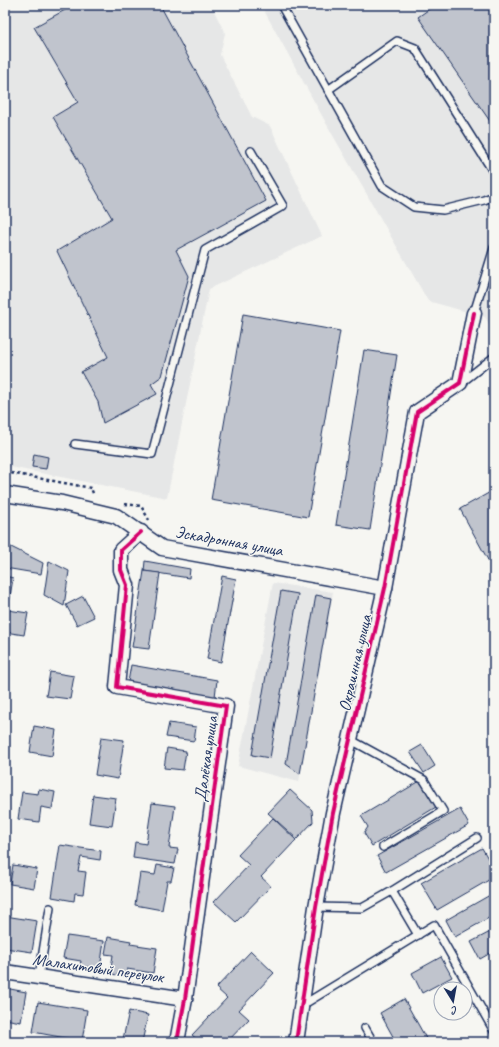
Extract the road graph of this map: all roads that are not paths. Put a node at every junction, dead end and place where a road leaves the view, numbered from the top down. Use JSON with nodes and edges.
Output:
{"nodes":[{"id":1,"x":281,"y":5,"type":"edge"},
{"id":2,"x":328,"y":90,"type":"junction"},
{"id":3,"x":251,"y":151,"type":"dead end"},
{"id":4,"x":494,"y":174,"type":"edge"},
{"id":5,"x":494,"y":196,"type":"edge"},
{"id":6,"x":494,"y":248,"type":"edge"},
{"id":7,"x":474,"y":313,"type":"joint"},
{"id":8,"x":494,"y":357,"type":"edge"},
{"id":9,"x":460,"y":383,"type":"junction"},
{"id":10,"x":75,"y":444,"type":"dead end"},
{"id":11,"x":5,"y":494,"type":"edge"},
{"id":12,"x":146,"y":528,"type":"junction"},
{"id":13,"x":385,"y":588,"type":"junction"},
{"id":14,"x":351,"y":740,"type":"junction"},
{"id":15,"x":477,"y":838,"type":"dead end"},
{"id":16,"x":383,"y":847,"type":"dead end"},
{"id":17,"x":392,"y":891,"type":"junction"},
{"id":18,"x":316,"y":907,"type":"junction"},
{"id":19,"x":50,"y":908,"type":"dead end"},
{"id":20,"x":418,"y":935,"type":"junction"},
{"id":21,"x":5,"y":972,"type":"edge"},
{"id":22,"x":39,"y":977,"type":"junction"},
{"id":23,"x":185,"y":999,"type":"junction"},
{"id":24,"x":301,"y":1006,"type":"junction"},
{"id":25,"x":365,"y":1028,"type":"dead end"},
{"id":26,"x":494,"y":1031,"type":"edge"},
{"id":27,"x":177,"y":1042,"type":"edge"},
{"id":28,"x":296,"y":1042,"type":"edge"},
{"id":29,"x":373,"y":1042,"type":"edge"}],
"edges":[{"from":1,"to":2,"type":"lane"},
{"from":2,"to":4,"type":"lane"},
{"from":2,"to":5,"type":"lane"},
{"from":3,"to":10,"type":"lane"},
{"from":6,"to":7,"type":"lane"},
{"from":7,"to":9,"type":"street"},
{"from":8,"to":9,"type":"lane"},
{"from":9,"to":13,"type":"street","name":"Окраинная улица"},
{"from":11,"to":12,"type":"street","name":"Эскадронная улица"},
{"from":12,"to":13,"type":"street","name":"Эскадронная улица"},
{"from":12,"to":23,"type":"street","name":"Далёкая улица"},
{"from":13,"to":14,"type":"street","name":"Окраинная улица"},
{"from":14,"to":16,"type":"lane"},
{"from":14,"to":18,"type":"street","name":"Окраинная улица"},
{"from":15,"to":17,"type":"lane"},
{"from":17,"to":18,"type":"lane"},
{"from":17,"to":20,"type":"lane"},
{"from":18,"to":24,"type":"street","name":"Окраинная улица"},
{"from":19,"to":22,"type":"lane"},
{"from":20,"to":24,"type":"lane"},
{"from":20,"to":26,"type":"lane"},
{"from":21,"to":22,"type":"street","name":"Малахитовый переулок"},
{"from":22,"to":23,"type":"street","name":"Малахитовый переулок"},
{"from":23,"to":27,"type":"street","name":"Далёкая улица"},
{"from":24,"to":28,"type":"street","name":"Окраинная улица"},
{"from":25,"to":29,"type":"lane"}]}
